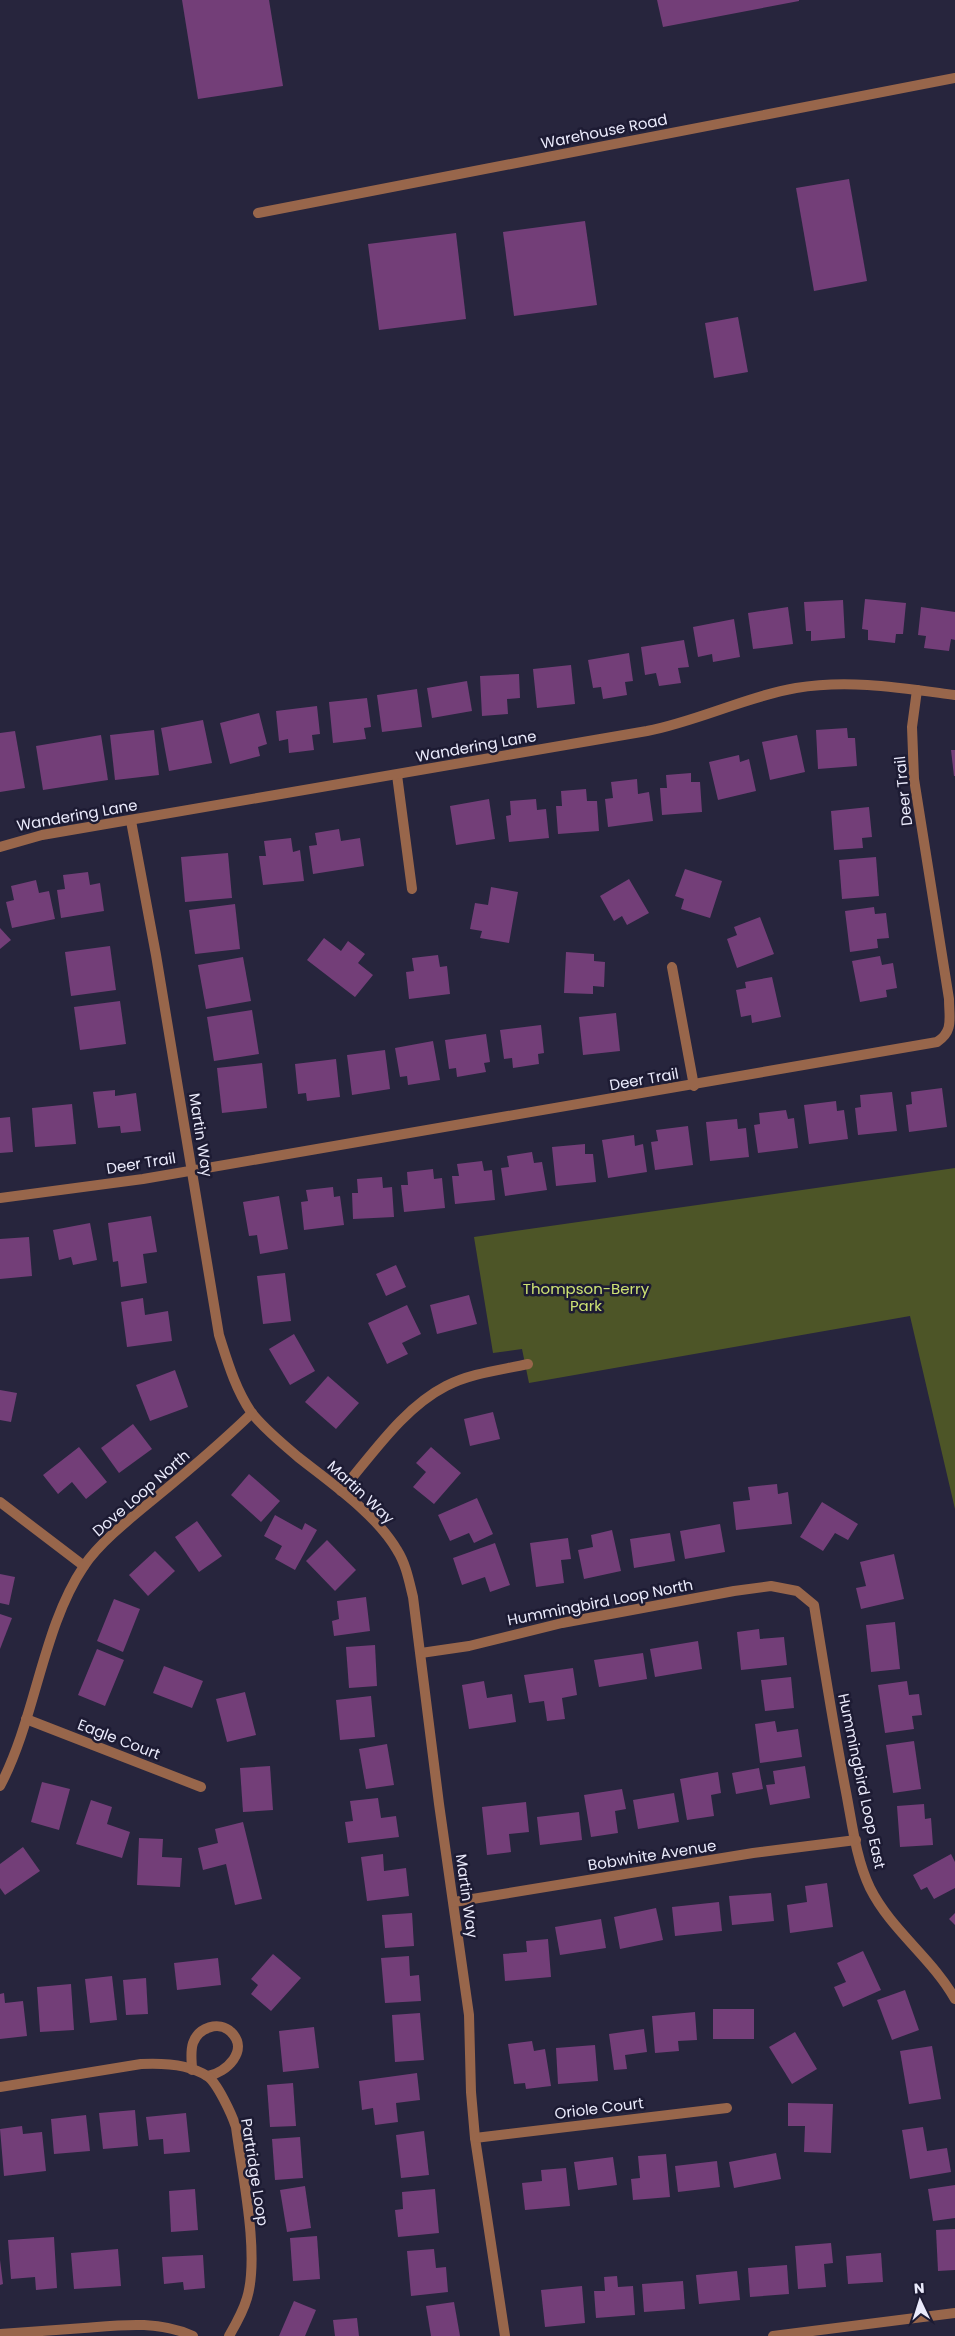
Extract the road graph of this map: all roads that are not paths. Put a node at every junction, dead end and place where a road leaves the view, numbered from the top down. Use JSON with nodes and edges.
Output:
{"nodes":[{"id":1,"x":955,"y":78,"type":"edge"},
{"id":2,"x":258,"y":213,"type":"dead end"},
{"id":3,"x":917,"y":690,"type":"junction"},
{"id":4,"x":955,"y":695,"type":"edge"},
{"id":5,"x":397,"y":775,"type":"junction"},
{"id":6,"x":131,"y":821,"type":"junction"},
{"id":7,"x":0,"y":846,"type":"edge"},
{"id":8,"x":412,"y":889,"type":"dead end"},
{"id":9,"x":672,"y":966,"type":"dead end"},
{"id":10,"x":694,"y":1086,"type":"junction"},
{"id":11,"x":192,"y":1170,"type":"junction"},
{"id":12,"x":0,"y":1198,"type":"edge"},
{"id":13,"x":528,"y":1364,"type":"dead end"},
{"id":14,"x":252,"y":1413,"type":"junction"},
{"id":15,"x":341,"y":1491,"type":"junction"},
{"id":16,"x":0,"y":1502,"type":"edge"},
{"id":17,"x":84,"y":1566,"type":"junction"},
{"id":18,"x":785,"y":1587,"type":"joint"},
{"id":19,"x":422,"y":1652,"type":"junction"},
{"id":20,"x":26,"y":1719,"type":"junction"},
{"id":21,"x":0,"y":1786,"type":"edge"},
{"id":22,"x":201,"y":1787,"type":"dead end"},
{"id":23,"x":856,"y":1840,"type":"junction"},
{"id":24,"x":454,"y":1902,"type":"junction"},
{"id":25,"x":955,"y":1999,"type":"edge"},
{"id":26,"x":192,"y":2070,"type":"junction"},
{"id":27,"x":208,"y":2076,"type":"junction"},
{"id":28,"x":0,"y":2087,"type":"edge"},
{"id":29,"x":727,"y":2108,"type":"dead end"},
{"id":30,"x":475,"y":2138,"type":"junction"},
{"id":31,"x":955,"y":2313,"type":"edge"},
{"id":32,"x":0,"y":2334,"type":"edge"},
{"id":33,"x":193,"y":2336,"type":"edge"},
{"id":34,"x":229,"y":2336,"type":"edge"},
{"id":35,"x":505,"y":2336,"type":"edge"},
{"id":36,"x":772,"y":2336,"type":"edge"}],
"edges":[{"from":1,"to":2,"type":"street","name":"Warehouse Road"},
{"from":3,"to":4,"type":"street","name":"Wandering Lane"},
{"from":3,"to":5,"type":"street","name":"Wandering Lane"},
{"from":3,"to":10,"type":"street","name":"Deer Trail"},
{"from":5,"to":6,"type":"street","name":"Wandering Lane"},
{"from":5,"to":8,"type":"street"},
{"from":6,"to":7,"type":"street","name":"Wandering Lane"},
{"from":6,"to":11,"type":"street","name":"Martin Way"},
{"from":9,"to":10,"type":"street"},
{"from":10,"to":11,"type":"street","name":"Deer Trail"},
{"from":11,"to":12,"type":"street","name":"Deer Trail"},
{"from":11,"to":14,"type":"street","name":"Martin Way"},
{"from":13,"to":15,"type":"street"},
{"from":14,"to":15,"type":"street","name":"Martin Way"},
{"from":14,"to":17,"type":"street","name":"Dove Loop North"},
{"from":15,"to":19,"type":"street","name":"Martin Way"},
{"from":16,"to":17,"type":"street"},
{"from":17,"to":20,"type":"street","name":"Dove Loop North"},
{"from":18,"to":19,"type":"street","name":"Hummingbird Loop North"},
{"from":18,"to":23,"type":"street","name":"Hummingbird Loop East"},
{"from":19,"to":24,"type":"street","name":"Martin Way"},
{"from":20,"to":21,"type":"street","name":"Dove Loop North"},
{"from":20,"to":22,"type":"street","name":"Eagle Court"},
{"from":23,"to":24,"type":"street","name":"Bobwhite Avenue"},
{"from":23,"to":25,"type":"street","name":"Hummingbird Loop East"},
{"from":24,"to":30,"type":"street","name":"Martin Way"},
{"from":26,"to":27,"type":"street"},
{"from":26,"to":27,"type":"street"},
{"from":26,"to":28,"type":"street"},
{"from":27,"to":34,"type":"street","name":"Partridge Loop"},
{"from":29,"to":30,"type":"street","name":"Oriole Court"},
{"from":30,"to":35,"type":"street","name":"Martin Way"},
{"from":31,"to":36,"type":"street"},
{"from":32,"to":33,"type":"street"}]}
